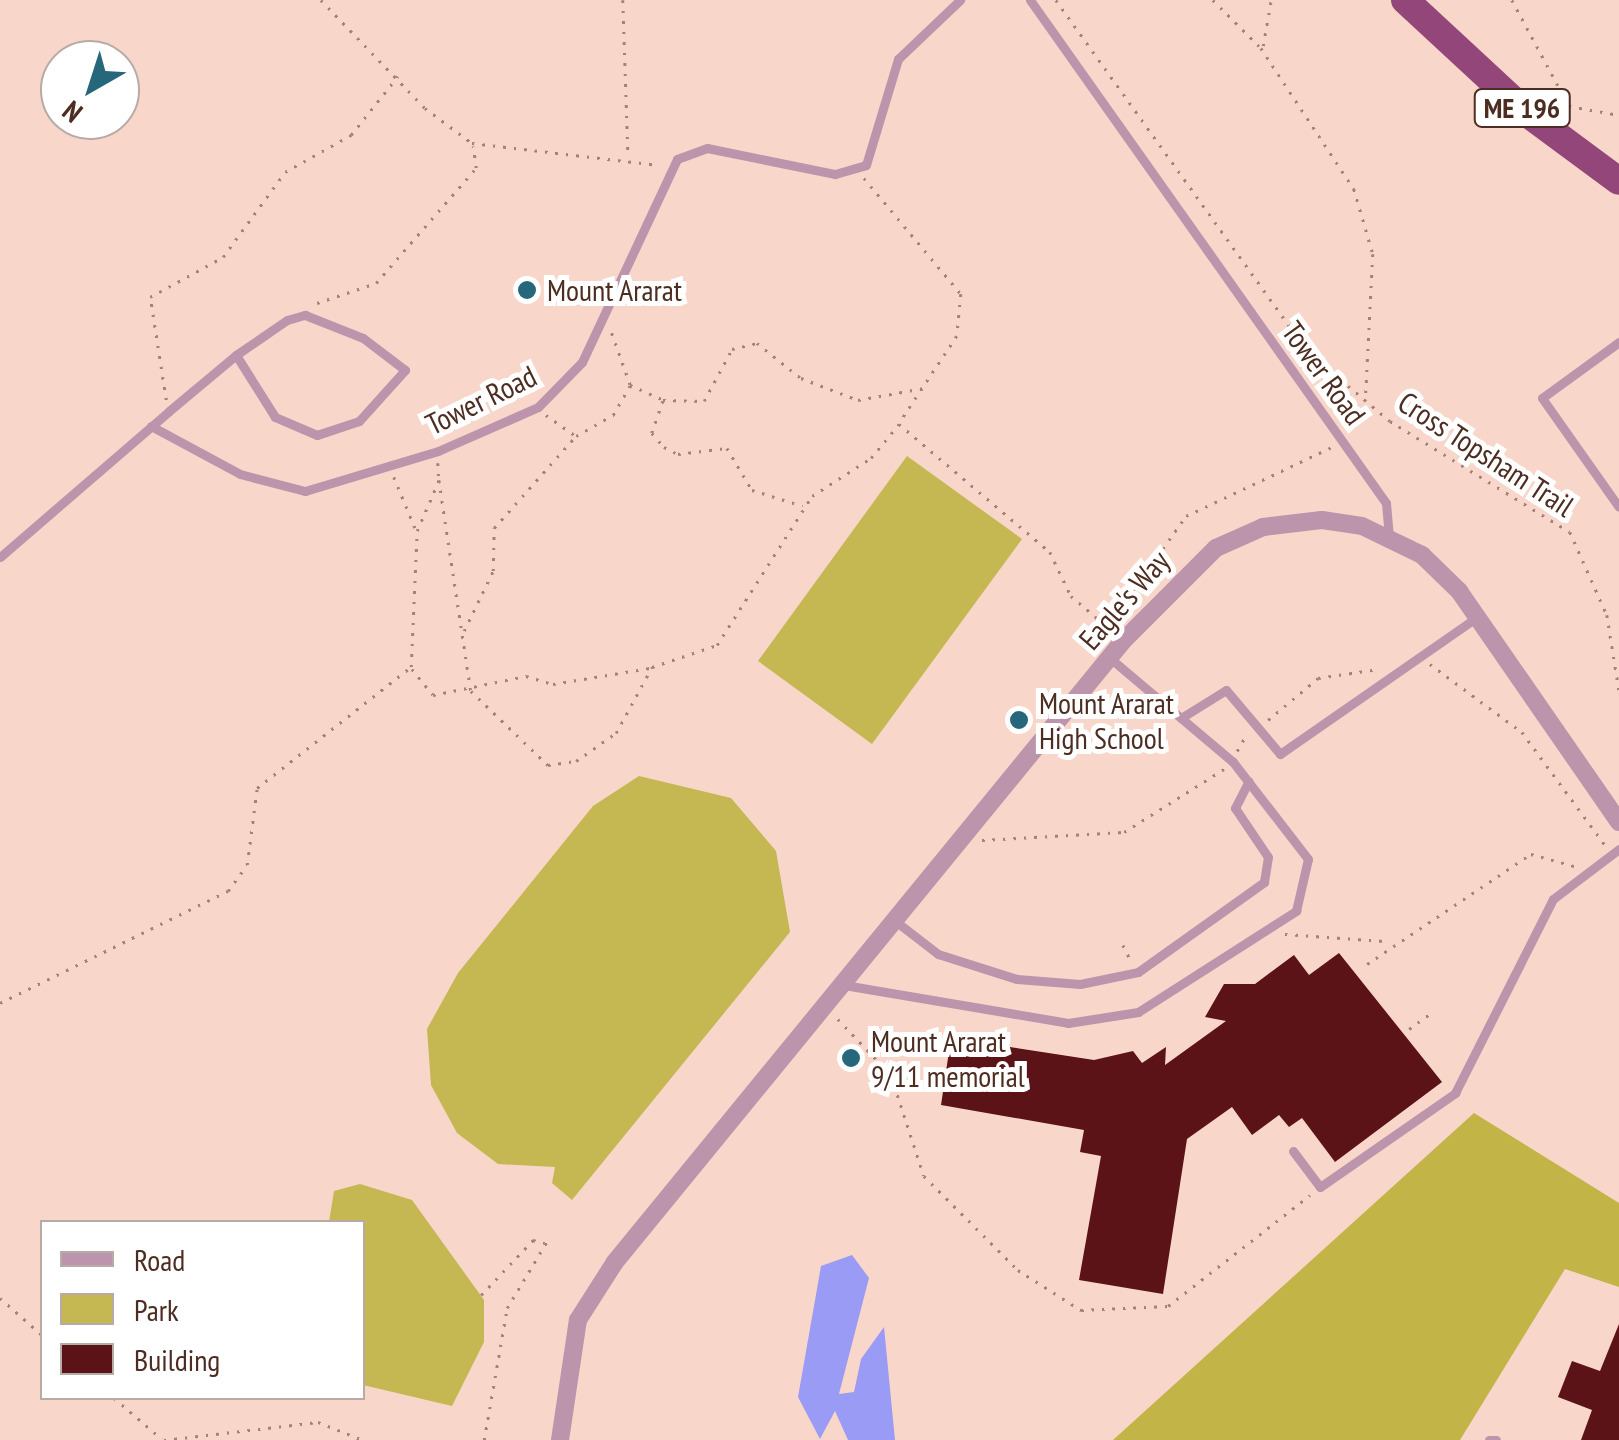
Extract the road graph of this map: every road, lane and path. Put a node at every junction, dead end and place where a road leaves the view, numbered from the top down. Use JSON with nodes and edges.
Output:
{"nodes":[{"id":1,"x":320,"y":0,"type":"edge"},
{"id":2,"x":623,"y":0,"type":"edge"},
{"id":3,"x":960,"y":0,"type":"edge"},
{"id":4,"x":1030,"y":0,"type":"edge"},
{"id":5,"x":1056,"y":0,"type":"edge"},
{"id":6,"x":1214,"y":0,"type":"edge"},
{"id":7,"x":1271,"y":0,"type":"edge"},
{"id":8,"x":1405,"y":0,"type":"edge"},
{"id":9,"x":1512,"y":0,"type":"edge"},
{"id":10,"x":1262,"y":48,"type":"junction"},
{"id":11,"x":398,"y":76,"type":"junction"},
{"id":12,"x":1619,"y":115,"type":"edge"},
{"id":13,"x":472,"y":143,"type":"junction"},
{"id":14,"x":628,"y":154,"type":"junction"},
{"id":15,"x":670,"y":169,"type":"junction"},
{"id":16,"x":856,"y":169,"type":"junction"},
{"id":17,"x":1619,"y":181,"type":"edge"},
{"id":18,"x":306,"y":316,"type":"junction"},
{"id":19,"x":601,"y":319,"type":"junction"},
{"id":20,"x":1619,"y":342,"type":"edge"},
{"id":21,"x":236,"y":356,"type":"junction"},
{"id":22,"x":630,"y":385,"type":"junction"},
{"id":23,"x":924,"y":388,"type":"junction"},
{"id":24,"x":1366,"y":394,"type":"junction"},
{"id":25,"x":663,"y":400,"type":"junction"},
{"id":26,"x":538,"y":407,"type":"junction"},
{"id":27,"x":168,"y":411,"type":"junction"},
{"id":28,"x":899,"y":424,"type":"junction"},
{"id":29,"x":150,"y":426,"type":"junction"},
{"id":30,"x":576,"y":436,"type":"junction"},
{"id":31,"x":1342,"y":442,"type":"junction"},
{"id":32,"x":438,"y":452,"type":"junction"},
{"id":33,"x":389,"y":467,"type":"junction"},
{"id":34,"x":438,"y":480,"type":"junction"},
{"id":35,"x":804,"y":506,"type":"junction"},
{"id":36,"x":1619,"y":507,"type":"edge"},
{"id":37,"x":416,"y":531,"type":"junction"},
{"id":38,"x":1389,"y":536,"type":"junction"},
{"id":39,"x":0,"y":558,"type":"edge"},
{"id":40,"x":1476,"y":618,"type":"junction"},
{"id":41,"x":1108,"y":628,"type":"junction"},
{"id":42,"x":462,"y":634,"type":"junction"},
{"id":43,"x":1123,"y":641,"type":"junction"},
{"id":44,"x":1424,"y":655,"type":"junction"},
{"id":45,"x":1110,"y":658,"type":"junction"},
{"id":46,"x":652,"y":667,"type":"junction"},
{"id":47,"x":1384,"y":667,"type":"dead end"},
{"id":48,"x":411,"y":668,"type":"junction"},
{"id":49,"x":1619,"y":690,"type":"edge"},
{"id":50,"x":471,"y":691,"type":"junction"},
{"id":51,"x":1181,"y":718,"type":"junction"},
{"id":52,"x":1258,"y":728,"type":"junction"},
{"id":53,"x":1233,"y":762,"type":"junction"},
{"id":54,"x":1249,"y":781,"type":"junction"},
{"id":55,"x":1619,"y":822,"type":"edge"},
{"id":56,"x":978,"y":841,"type":"dead end"},
{"id":57,"x":1615,"y":845,"type":"edge"},
{"id":58,"x":1605,"y":846,"type":"junction"},
{"id":59,"x":894,"y":920,"type":"junction"},
{"id":60,"x":1283,"y":934,"type":"dead end"},
{"id":61,"x":1384,"y":942,"type":"dead end"},
{"id":62,"x":1367,"y":964,"type":"dead end"},
{"id":63,"x":844,"y":985,"type":"junction"},
{"id":64,"x":0,"y":1003,"type":"edge"},
{"id":65,"x":1434,"y":1011,"type":"dead end"},
{"id":66,"x":837,"y":1018,"type":"dead end"},
{"id":67,"x":1409,"y":1029,"type":"dead end"},
{"id":68,"x":1293,"y":1151,"type":"dead end"},
{"id":69,"x":1320,"y":1187,"type":"junction"},
{"id":70,"x":550,"y":1238,"type":"dead end"},
{"id":71,"x":546,"y":1244,"type":"junction"},
{"id":72,"x":481,"y":1295,"type":"dead end"},
{"id":73,"x":0,"y":1298,"type":"edge"},
{"id":74,"x":40,"y":1333,"type":"edge"},
{"id":75,"x":116,"y":1400,"type":"edge"},
{"id":76,"x":163,"y":1440,"type":"edge"},
{"id":77,"x":363,"y":1440,"type":"edge"},
{"id":78,"x":484,"y":1440,"type":"edge"},
{"id":79,"x":560,"y":1440,"type":"edge"},
{"id":80,"x":1488,"y":1440,"type":"edge"},
{"id":81,"x":1496,"y":1440,"type":"edge"}],
"edges":[{"from":1,"to":11,"type":"path"},
{"from":2,"to":14,"type":"path"},
{"from":3,"to":16,"type":"lane"},
{"from":4,"to":31,"type":"lane","name":"Tower Road"},
{"from":5,"to":24,"type":"path","name":"Cross Topsham Trail"},
{"from":6,"to":10,"type":"path"},
{"from":7,"to":10,"type":"path"},
{"from":8,"to":17,"type":"highway","number":"ME 196"},
{"from":9,"to":12,"type":"path"},
{"from":10,"to":24,"type":"path"},
{"from":11,"to":13,"type":"path"},
{"from":11,"to":27,"type":"path"},
{"from":13,"to":14,"type":"path"},
{"from":13,"to":18,"type":"path"},
{"from":14,"to":15,"type":"path"},
{"from":15,"to":16,"type":"lane"},
{"from":15,"to":19,"type":"lane","name":"Tower Road"},
{"from":16,"to":23,"type":"path"},
{"from":18,"to":21,"type":"lane"},
{"from":18,"to":21,"type":"lane"},
{"from":19,"to":22,"type":"path"},
{"from":19,"to":26,"type":"lane","name":"Tower Road"},
{"from":20,"to":36,"type":"lane"},
{"from":21,"to":27,"type":"lane"},
{"from":22,"to":25,"type":"path"},
{"from":22,"to":30,"type":"path"},
{"from":23,"to":25,"type":"path"},
{"from":23,"to":28,"type":"path"},
{"from":24,"to":49,"type":"path","name":"Cross Topsham Trail"},
{"from":25,"to":35,"type":"path"},
{"from":26,"to":30,"type":"path"},
{"from":26,"to":32,"type":"lane","name":"Tower Road"},
{"from":27,"to":29,"type":"lane"},
{"from":28,"to":35,"type":"path"},
{"from":28,"to":41,"type":"path"},
{"from":29,"to":33,"type":"lane","name":"Tower Road"},
{"from":29,"to":39,"type":"lane"},
{"from":30,"to":42,"type":"path"},
{"from":31,"to":38,"type":"lane","name":"Tower Road"},
{"from":31,"to":41,"type":"path"},
{"from":32,"to":33,"type":"lane","name":"Tower Road"},
{"from":32,"to":34,"type":"path"},
{"from":33,"to":37,"type":"path"},
{"from":34,"to":37,"type":"path"},
{"from":34,"to":42,"type":"path"},
{"from":35,"to":46,"type":"path"},
{"from":37,"to":48,"type":"path"},
{"from":38,"to":40,"type":"street","name":"Eagle's Way"},
{"from":38,"to":43,"type":"street","name":"Eagle's Way"},
{"from":40,"to":44,"type":"lane"},
{"from":40,"to":55,"type":"street","name":"Eagle's Way"},
{"from":41,"to":43,"type":"path"},
{"from":42,"to":50,"type":"path"},
{"from":43,"to":45,"type":"street","name":"Eagle's Way"},
{"from":44,"to":52,"type":"lane"},
{"from":44,"to":58,"type":"path"},
{"from":45,"to":51,"type":"lane"},
{"from":45,"to":59,"type":"street","name":"Eagle's Way"},
{"from":46,"to":50,"type":"path"},
{"from":46,"to":50,"type":"path"},
{"from":47,"to":52,"type":"path"},
{"from":48,"to":50,"type":"path"},
{"from":48,"to":64,"type":"path"},
{"from":51,"to":52,"type":"lane"},
{"from":51,"to":53,"type":"lane"},
{"from":52,"to":53,"type":"path"},
{"from":53,"to":54,"type":"lane"},
{"from":53,"to":56,"type":"path"},
{"from":54,"to":59,"type":"lane"},
{"from":54,"to":63,"type":"lane"},
{"from":57,"to":58,"type":"path"},
{"from":57,"to":69,"type":"lane"},
{"from":58,"to":62,"type":"path"},
{"from":59,"to":63,"type":"street","name":"Eagle's Way"},
{"from":60,"to":61,"type":"path"},
{"from":63,"to":79,"type":"street","name":"Eagle's Way"},
{"from":65,"to":67,"type":"path"},
{"from":66,"to":69,"type":"path"},
{"from":68,"to":69,"type":"lane"},
{"from":70,"to":71,"type":"path"},
{"from":71,"to":72,"type":"path"},
{"from":71,"to":78,"type":"path"},
{"from":73,"to":74,"type":"path"},
{"from":75,"to":76,"type":"path"},
{"from":76,"to":77,"type":"path"},
{"from":80,"to":81,"type":"lane"}]}
